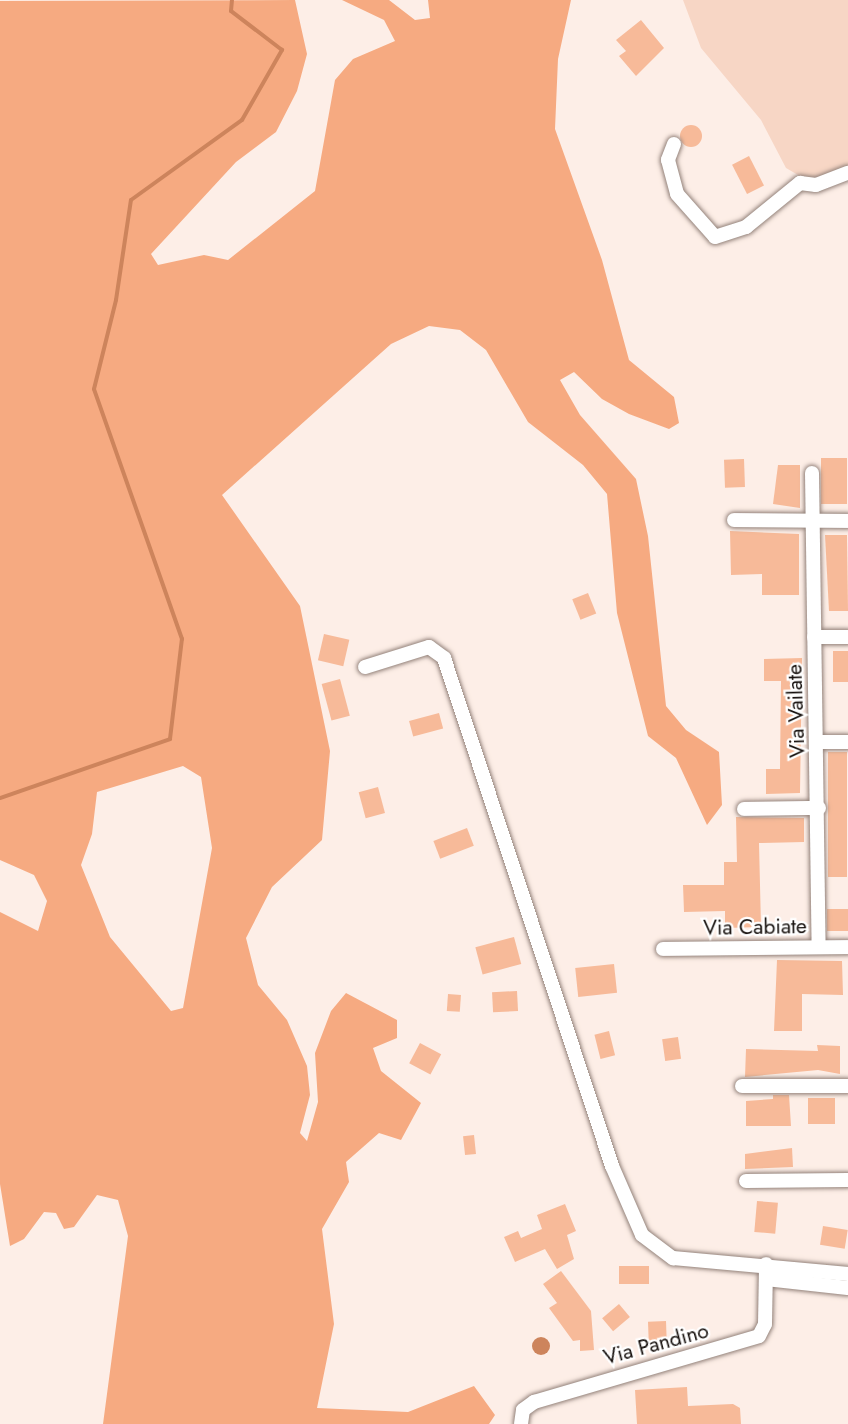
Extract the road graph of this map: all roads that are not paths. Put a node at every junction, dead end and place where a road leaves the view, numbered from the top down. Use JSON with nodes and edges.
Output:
{"nodes":[{"id":1,"x":674,"y":144,"type":"dead end"},
{"id":2,"x":848,"y":173,"type":"edge"},
{"id":3,"x":812,"y":473,"type":"dead end"},
{"id":4,"x":734,"y":520,"type":"dead end"},
{"id":5,"x":812,"y":522,"type":"junction"},
{"id":6,"x":848,"y":522,"type":"edge"},
{"id":7,"x":814,"y":637,"type":"junction"},
{"id":8,"x":848,"y":637,"type":"edge"},
{"id":9,"x":364,"y":667,"type":"dead end"},
{"id":10,"x":819,"y":742,"type":"junction"},
{"id":11,"x":848,"y":742,"type":"edge"},
{"id":12,"x":819,"y":808,"type":"junction"},
{"id":13,"x":744,"y":809,"type":"dead end"},
{"id":14,"x":819,"y":947,"type":"junction"},
{"id":15,"x":848,"y":947,"type":"edge"},
{"id":16,"x":663,"y":949,"type":"dead end"},
{"id":17,"x":742,"y":1086,"type":"dead end"},
{"id":18,"x":848,"y":1086,"type":"edge"},
{"id":19,"x":848,"y":1180,"type":"edge"},
{"id":20,"x":746,"y":1181,"type":"dead end"},
{"id":21,"x":766,"y":1264,"type":"junction"},
{"id":22,"x":848,"y":1274,"type":"edge"},
{"id":23,"x":766,"y":1279,"type":"junction"},
{"id":24,"x":848,"y":1288,"type":"edge"},
{"id":25,"x":521,"y":1424,"type":"edge"}],
"edges":[{"from":1,"to":2,"type":"street"},
{"from":3,"to":5,"type":"street","name":"Via Vailate"},
{"from":4,"to":5,"type":"street"},
{"from":5,"to":6,"type":"street"},
{"from":5,"to":7,"type":"street","name":"Via Vailate"},
{"from":7,"to":8,"type":"street"},
{"from":7,"to":10,"type":"street","name":"Via Vailate"},
{"from":9,"to":21,"type":"street"},
{"from":10,"to":11,"type":"street"},
{"from":10,"to":12,"type":"street","name":"Via Vailate"},
{"from":12,"to":13,"type":"street"},
{"from":12,"to":14,"type":"street","name":"Via Vailate"},
{"from":14,"to":15,"type":"street","name":"Via Cabiate"},
{"from":14,"to":16,"type":"street","name":"Via Cabiate"},
{"from":17,"to":18,"type":"street"},
{"from":19,"to":20,"type":"street"},
{"from":21,"to":22,"type":"street"},
{"from":21,"to":23,"type":"street","name":"Via Pandino"},
{"from":23,"to":24,"type":"street"},
{"from":23,"to":25,"type":"street","name":"Via Pandino"}]}
